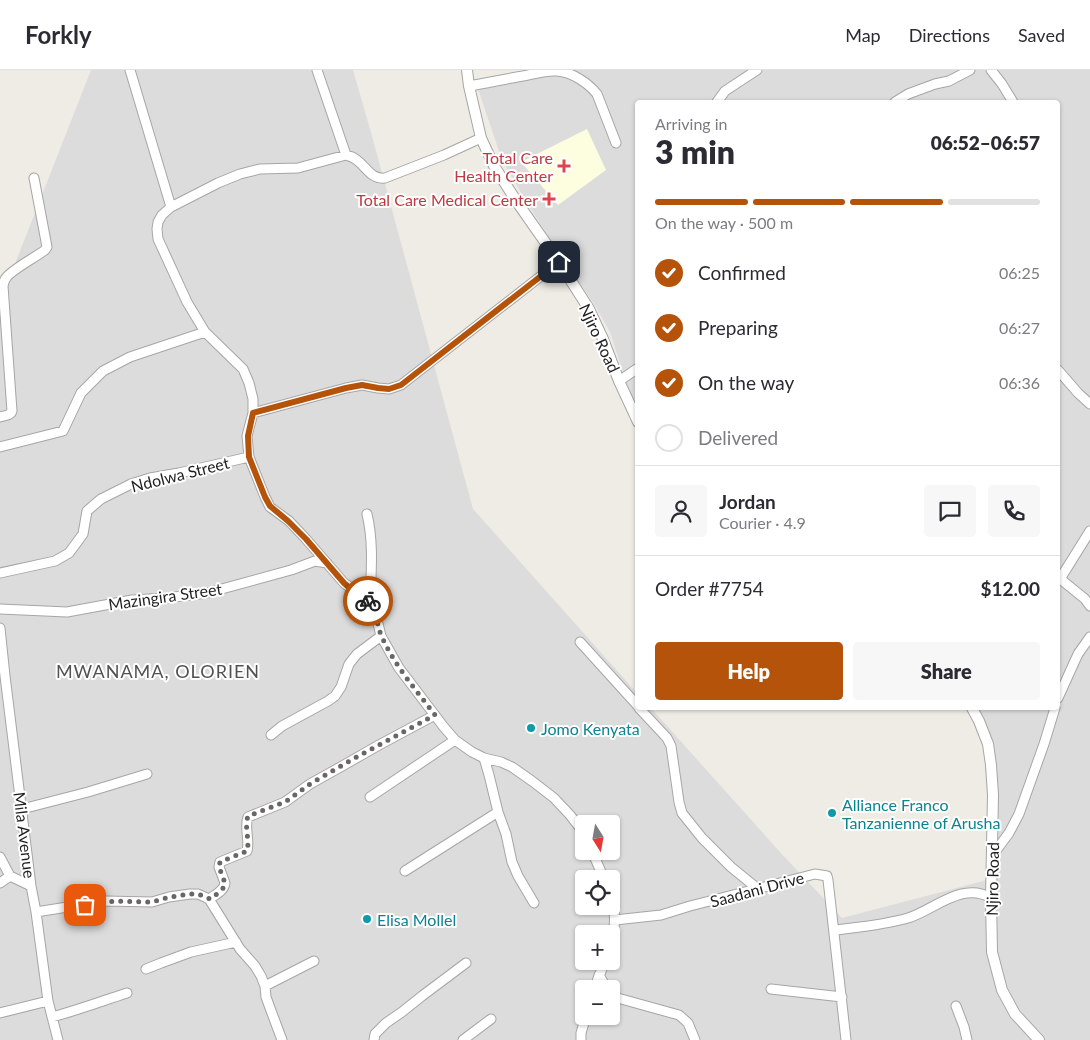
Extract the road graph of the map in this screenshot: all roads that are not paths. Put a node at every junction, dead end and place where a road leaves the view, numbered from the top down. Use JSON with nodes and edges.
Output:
{"nodes":[{"id":1,"x":130,"y":70,"type":"edge"},
{"id":2,"x":317,"y":70,"type":"edge"},
{"id":3,"x":467,"y":70,"type":"edge"},
{"id":4,"x":757,"y":70,"type":"edge"},
{"id":5,"x":970,"y":70,"type":"edge"},
{"id":6,"x":991,"y":70,"type":"edge"},
{"id":7,"x":469,"y":86,"type":"junction"},
{"id":8,"x":718,"y":100,"type":"edge"},
{"id":9,"x":898,"y":100,"type":"edge"},
{"id":10,"x":1011,"y":100,"type":"edge"},
{"id":11,"x":481,"y":138,"type":"junction"},
{"id":12,"x":616,"y":143,"type":"dead end"},
{"id":13,"x":346,"y":154,"type":"junction"},
{"id":14,"x":34,"y":178,"type":"dead end"},
{"id":15,"x":171,"y":206,"type":"junction"},
{"id":16,"x":559,"y":262,"type":"junction"},
{"id":17,"x":205,"y":332,"type":"junction"},
{"id":18,"x":635,"y":370,"type":"edge"},
{"id":19,"x":1060,"y":372,"type":"edge"},
{"id":20,"x":619,"y":381,"type":"junction"},
{"id":21,"x":1090,"y":404,"type":"edge"},
{"id":22,"x":253,"y":413,"type":"junction"},
{"id":23,"x":635,"y":416,"type":"edge"},
{"id":24,"x":0,"y":417,"type":"edge"},
{"id":25,"x":0,"y":448,"type":"edge"},
{"id":26,"x":249,"y":457,"type":"junction"},
{"id":27,"x":367,"y":514,"type":"dead end"},
{"id":28,"x":1090,"y":531,"type":"edge"},
{"id":29,"x":327,"y":563,"type":"junction"},
{"id":30,"x":0,"y":573,"type":"edge"},
{"id":31,"x":1060,"y":576,"type":"edge"},
{"id":32,"x":1060,"y":579,"type":"edge"},
{"id":33,"x":370,"y":602,"type":"junction"},
{"id":34,"x":1090,"y":606,"type":"edge"},
{"id":35,"x":0,"y":609,"type":"edge"},
{"id":36,"x":0,"y":634,"type":"edge"},
{"id":37,"x":381,"y":636,"type":"junction"},
{"id":38,"x":1090,"y":637,"type":"edge"},
{"id":39,"x":580,"y":642,"type":"dead end"},
{"id":40,"x":1060,"y":694,"type":"edge"},
{"id":41,"x":635,"y":704,"type":"edge"},
{"id":42,"x":641,"y":710,"type":"edge"},
{"id":43,"x":973,"y":710,"type":"edge"},
{"id":44,"x":1054,"y":710,"type":"edge"},
{"id":45,"x":435,"y":715,"type":"junction"},
{"id":46,"x":271,"y":735,"type":"dead end"},
{"id":47,"x":455,"y":740,"type":"junction"},
{"id":48,"x":484,"y":758,"type":"junction"},
{"id":49,"x":147,"y":774,"type":"dead end"},
{"id":50,"x":370,"y":797,"type":"dead end"},
{"id":51,"x":22,"y":809,"type":"junction"},
{"id":52,"x":498,"y":812,"type":"junction"},
{"id":53,"x":575,"y":821,"type":"edge"},
{"id":54,"x":992,"y":856,"type":"junction"},
{"id":55,"x":0,"y":857,"type":"edge"},
{"id":56,"x":405,"y":870,"type":"dead end"},
{"id":57,"x":10,"y":876,"type":"junction"},
{"id":58,"x":0,"y":884,"type":"edge"},
{"id":59,"x":31,"y":886,"type":"junction"},
{"id":60,"x":758,"y":889,"type":"junction"},
{"id":61,"x":991,"y":898,"type":"junction"},
{"id":62,"x":210,"y":899,"type":"junction"},
{"id":63,"x":534,"y":903,"type":"dead end"},
{"id":64,"x":36,"y":912,"type":"junction"},
{"id":65,"x":614,"y":915,"type":"edge"},
{"id":66,"x":615,"y":920,"type":"junction"},
{"id":67,"x":615,"y":925,"type":"edge"},
{"id":68,"x":835,"y":930,"type":"junction"},
{"id":69,"x":236,"y":942,"type":"junction"},
{"id":70,"x":314,"y":961,"type":"dead end"},
{"id":71,"x":466,"y":963,"type":"dead end"},
{"id":72,"x":146,"y":969,"type":"dead end"},
{"id":73,"x":601,"y":970,"type":"edge"},
{"id":74,"x":599,"y":975,"type":"junction"},
{"id":75,"x":597,"y":980,"type":"edge"},
{"id":76,"x":602,"y":980,"type":"edge"},
{"id":77,"x":265,"y":986,"type":"junction"},
{"id":78,"x":771,"y":989,"type":"dead end"},
{"id":79,"x":128,"y":993,"type":"dead end"},
{"id":80,"x":842,"y":997,"type":"junction"},
{"id":81,"x":620,"y":998,"type":"edge"},
{"id":82,"x":48,"y":1001,"type":"junction"},
{"id":83,"x":956,"y":1006,"type":"dead end"},
{"id":84,"x":0,"y":1013,"type":"edge"},
{"id":85,"x":52,"y":1017,"type":"junction"},
{"id":86,"x":490,"y":1019,"type":"dead end"},
{"id":87,"x":583,"y":1025,"type":"edge"},
{"id":88,"x":58,"y":1040,"type":"edge"},
{"id":89,"x":282,"y":1040,"type":"edge"},
{"id":90,"x":374,"y":1040,"type":"edge"},
{"id":91,"x":464,"y":1040,"type":"edge"},
{"id":92,"x":581,"y":1040,"type":"edge"},
{"id":93,"x":694,"y":1040,"type":"edge"},
{"id":94,"x":846,"y":1040,"type":"edge"},
{"id":95,"x":967,"y":1040,"type":"edge"},
{"id":96,"x":1038,"y":1040,"type":"edge"}],
"edges":[{"from":1,"to":15,"type":"street"},
{"from":2,"to":13,"type":"street"},
{"from":3,"to":7,"type":"street","name":"Njiro Road"},
{"from":4,"to":8,"type":"street"},
{"from":5,"to":9,"type":"street"},
{"from":6,"to":10,"type":"street"},
{"from":7,"to":11,"type":"street","name":"Njiro Road"},
{"from":7,"to":12,"type":"street"},
{"from":11,"to":13,"type":"street"},
{"from":11,"to":16,"type":"street","name":"Njiro Road"},
{"from":13,"to":15,"type":"street"},
{"from":14,"to":24,"type":"street"},
{"from":15,"to":17,"type":"street"},
{"from":16,"to":20,"type":"street","name":"Njiro Road"},
{"from":16,"to":22,"type":"street"},
{"from":17,"to":22,"type":"street"},
{"from":17,"to":25,"type":"street"},
{"from":18,"to":20,"type":"street"},
{"from":19,"to":21,"type":"street"},
{"from":20,"to":23,"type":"street","name":"Njiro Road"},
{"from":22,"to":26,"type":"street"},
{"from":26,"to":29,"type":"street"},
{"from":26,"to":30,"type":"street","name":"Ndolwa Street"},
{"from":27,"to":33,"type":"street"},
{"from":28,"to":31,"type":"street"},
{"from":29,"to":33,"type":"street"},
{"from":29,"to":35,"type":"street","name":"Mazingira Street"},
{"from":32,"to":34,"type":"street"},
{"from":33,"to":37,"type":"street"},
{"from":36,"to":51,"type":"street","name":"Mila Avenue"},
{"from":37,"to":45,"type":"street"},
{"from":37,"to":46,"type":"street"},
{"from":38,"to":40,"type":"street"},
{"from":39,"to":41,"type":"street"},
{"from":42,"to":60,"type":"street"},
{"from":43,"to":54,"type":"street","name":"Njiro Road"},
{"from":44,"to":54,"type":"street"},
{"from":45,"to":47,"type":"street"},
{"from":45,"to":62,"type":"street"},
{"from":47,"to":48,"type":"street"},
{"from":47,"to":50,"type":"street"},
{"from":48,"to":52,"type":"street"},
{"from":48,"to":53,"type":"street"},
{"from":49,"to":51,"type":"street"},
{"from":51,"to":59,"type":"street","name":"Mila Avenue"},
{"from":52,"to":56,"type":"street"},
{"from":52,"to":63,"type":"street"},
{"from":54,"to":61,"type":"street","name":"Njiro Road"},
{"from":55,"to":57,"type":"street"},
{"from":57,"to":58,"type":"street"},
{"from":57,"to":59,"type":"street"},
{"from":59,"to":64,"type":"street","name":"Mila Avenue"},
{"from":60,"to":66,"type":"street","name":"Saadani Drive"},
{"from":60,"to":68,"type":"street","name":"Saadani Drive"},
{"from":61,"to":68,"type":"street"},
{"from":61,"to":96,"type":"street","name":"Njiro Road"},
{"from":62,"to":64,"type":"street"},
{"from":62,"to":69,"type":"street"},
{"from":64,"to":82,"type":"street","name":"Mila Avenue"},
{"from":65,"to":66,"type":"street"},
{"from":66,"to":67,"type":"street"},
{"from":68,"to":80,"type":"street","name":"Saadani Drive"},
{"from":69,"to":72,"type":"street"},
{"from":69,"to":77,"type":"street"},
{"from":70,"to":77,"type":"street"},
{"from":71,"to":90,"type":"street"},
{"from":73,"to":74,"type":"street"},
{"from":74,"to":75,"type":"street"},
{"from":74,"to":76,"type":"street"},
{"from":77,"to":89,"type":"street"},
{"from":78,"to":80,"type":"street"},
{"from":79,"to":85,"type":"street"},
{"from":80,"to":94,"type":"street","name":"Saadani Drive"},
{"from":81,"to":93,"type":"street"},
{"from":82,"to":84,"type":"street"},
{"from":82,"to":85,"type":"street","name":"Mila Avenue"},
{"from":83,"to":95,"type":"street"},
{"from":85,"to":88,"type":"street","name":"Mila Avenue"},
{"from":86,"to":91,"type":"street"},
{"from":87,"to":92,"type":"street"}]}
